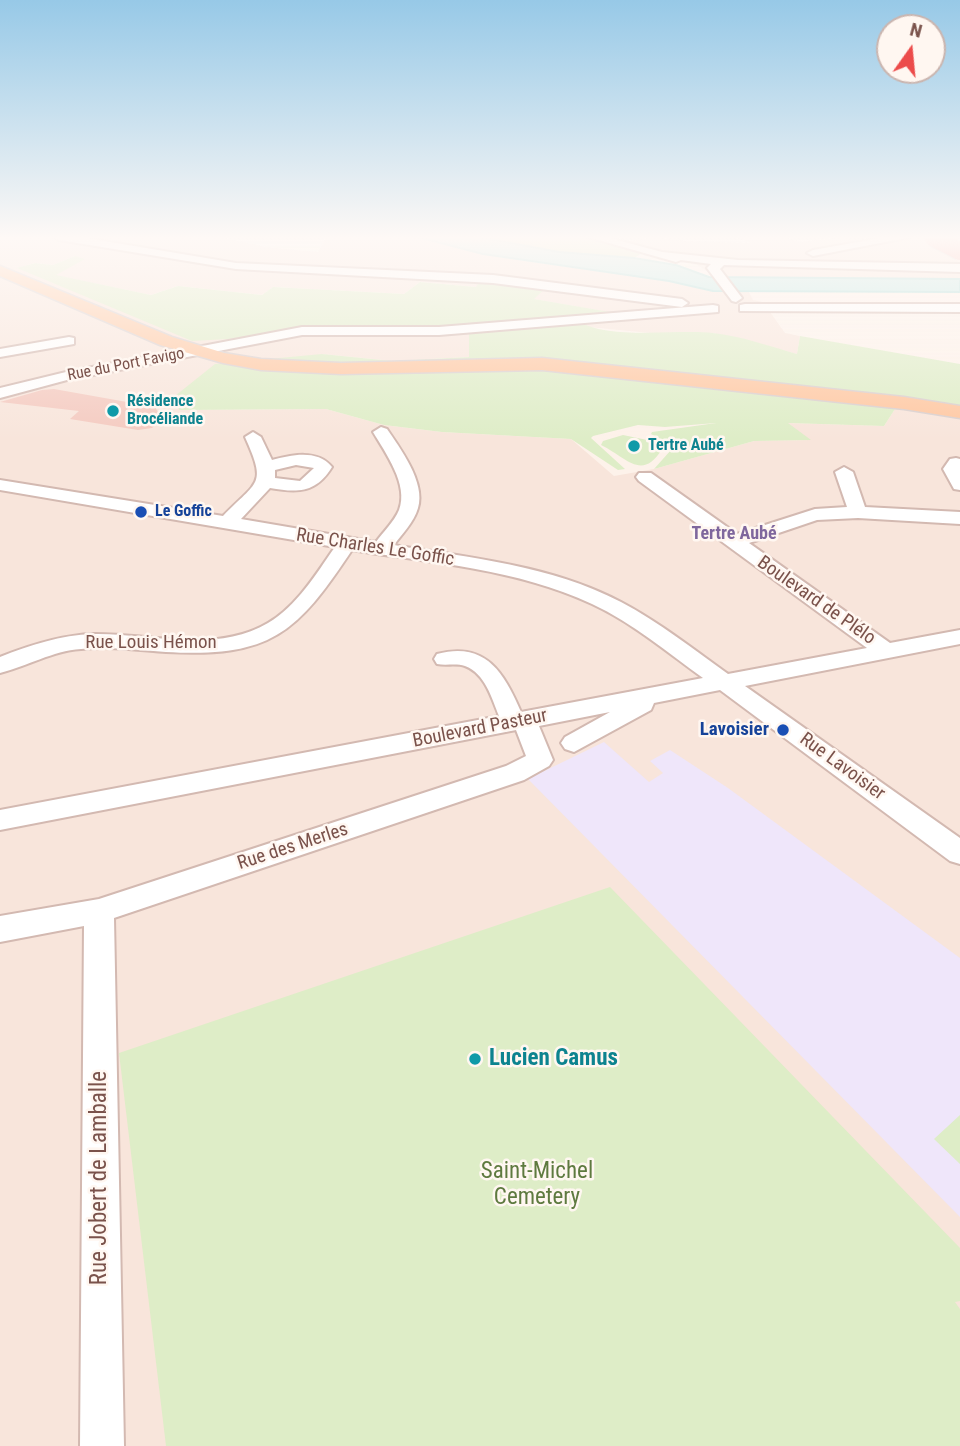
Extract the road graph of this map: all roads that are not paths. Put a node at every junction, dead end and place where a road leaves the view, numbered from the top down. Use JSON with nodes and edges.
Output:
{"nodes":[{"id":1,"x":82,"y":304,"type":"edge"},
{"id":2,"x":709,"y":304,"type":"edge"},
{"id":3,"x":745,"y":304,"type":"edge"},
{"id":4,"x":960,"y":308,"type":"edge"},
{"id":5,"x":69,"y":341,"type":"dead end"},
{"id":6,"x":196,"y":351,"type":"junction"},
{"id":7,"x":0,"y":353,"type":"edge"},
{"id":8,"x":0,"y":393,"type":"edge"},
{"id":9,"x":960,"y":412,"type":"edge"},
{"id":10,"x":380,"y":432,"type":"dead end"},
{"id":11,"x":253,"y":437,"type":"dead end"},
{"id":12,"x":956,"y":463,"type":"dead end"},
{"id":13,"x":844,"y":472,"type":"dead end"},
{"id":14,"x":645,"y":477,"type":"dead end"},
{"id":15,"x":0,"y":485,"type":"edge"},
{"id":16,"x":960,"y":485,"type":"edge"},
{"id":17,"x":858,"y":512,"type":"junction"},
{"id":18,"x":960,"y":518,"type":"edge"},
{"id":19,"x":227,"y":523,"type":"junction"},
{"id":20,"x":733,"y":542,"type":"junction"},
{"id":21,"x":347,"y":543,"type":"junction"},
{"id":22,"x":381,"y":549,"type":"junction"},
{"id":23,"x":960,"y":637,"type":"edge"},
{"id":24,"x":886,"y":651,"type":"junction"},
{"id":25,"x":445,"y":659,"type":"dead end"},
{"id":26,"x":0,"y":666,"type":"edge"},
{"id":27,"x":724,"y":682,"type":"junction"},
{"id":28,"x":646,"y":697,"type":"junction"},
{"id":29,"x":518,"y":721,"type":"junction"},
{"id":30,"x":574,"y":743,"type":"dead end"},
{"id":31,"x":0,"y":820,"type":"edge"},
{"id":32,"x":960,"y":853,"type":"edge"},
{"id":33,"x":99,"y":911,"type":"junction"},
{"id":34,"x":0,"y":929,"type":"edge"},
{"id":35,"x":102,"y":1446,"type":"edge"}],
"edges":[{"from":1,"to":6,"type":"main road"},
{"from":2,"to":6,"type":"street","name":"Rue du Port Favigo"},
{"from":3,"to":4,"type":"street"},
{"from":5,"to":7,"type":"street"},
{"from":6,"to":8,"type":"street","name":"Rue du Port Favigo"},
{"from":6,"to":9,"type":"main road"},
{"from":10,"to":22,"type":"street"},
{"from":11,"to":19,"type":"street"},
{"from":12,"to":16,"type":"street"},
{"from":13,"to":17,"type":"street"},
{"from":14,"to":20,"type":"street","name":"Boulevard de Plélo"},
{"from":15,"to":19,"type":"street","name":"Rue Charles Le Goffic"},
{"from":17,"to":18,"type":"street"},
{"from":17,"to":20,"type":"street"},
{"from":19,"to":21,"type":"street","name":"Rue Charles Le Goffic"},
{"from":20,"to":24,"type":"street","name":"Boulevard de Plélo"},
{"from":21,"to":22,"type":"street","name":"Rue Charles Le Goffic"},
{"from":21,"to":26,"type":"street","name":"Rue Louis Hémon"},
{"from":22,"to":27,"type":"street","name":"Rue Charles Le Goffic"},
{"from":23,"to":24,"type":"street","name":"Boulevard Pasteur"},
{"from":24,"to":27,"type":"street","name":"Boulevard Pasteur"},
{"from":25,"to":29,"type":"street"},
{"from":27,"to":28,"type":"street","name":"Boulevard Pasteur"},
{"from":27,"to":32,"type":"street","name":"Rue Lavoisier"},
{"from":28,"to":29,"type":"street","name":"Boulevard Pasteur"},
{"from":28,"to":30,"type":"street"},
{"from":29,"to":31,"type":"street","name":"Boulevard Pasteur"},
{"from":29,"to":33,"type":"street","name":"Rue des Merles"},
{"from":33,"to":34,"type":"street","name":"Rue des Merles"},
{"from":33,"to":35,"type":"street","name":"Rue Jobert de Lamballe"}]}
